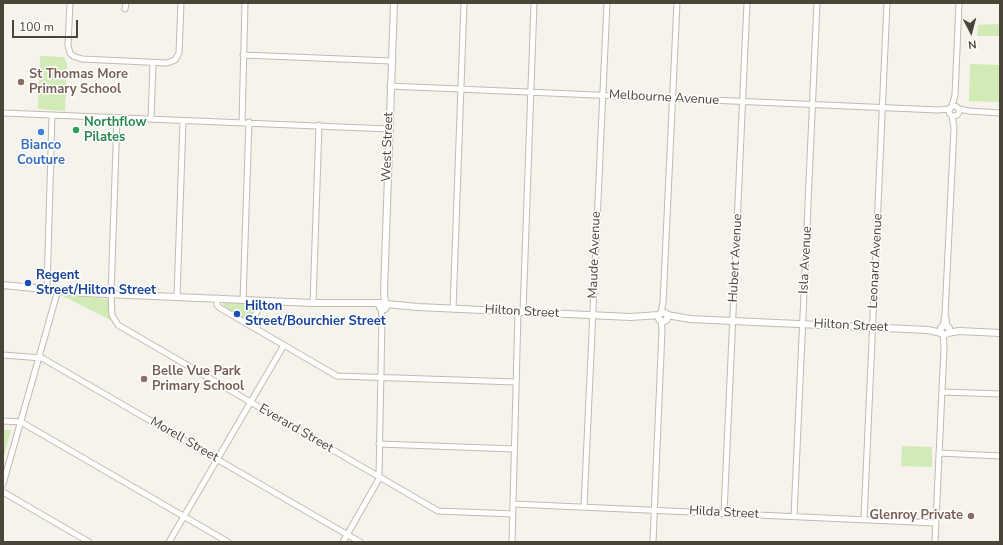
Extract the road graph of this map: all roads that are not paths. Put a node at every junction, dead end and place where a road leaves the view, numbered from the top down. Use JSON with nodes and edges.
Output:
{"nodes":[{"id":1,"x":70,"y":3,"type":"edge"},
{"id":2,"x":126,"y":3,"type":"edge"},
{"id":3,"x":181,"y":3,"type":"edge"},
{"id":4,"x":245,"y":3,"type":"edge"},
{"id":5,"x":394,"y":3,"type":"edge"},
{"id":6,"x":464,"y":3,"type":"edge"},
{"id":7,"x":534,"y":3,"type":"edge"},
{"id":8,"x":607,"y":3,"type":"edge"},
{"id":9,"x":677,"y":3,"type":"edge"},
{"id":10,"x":747,"y":3,"type":"edge"},
{"id":11,"x":817,"y":3,"type":"edge"},
{"id":12,"x":887,"y":3,"type":"edge"},
{"id":13,"x":959,"y":3,"type":"edge"},
{"id":14,"x":125,"y":9,"type":"dead end"},
{"id":15,"x":243,"y":55,"type":"junction"},
{"id":16,"x":392,"y":61,"type":"junction"},
{"id":17,"x":153,"y":62,"type":"junction"},
{"id":18,"x":390,"y":86,"type":"junction"},
{"id":19,"x":461,"y":89,"type":"junction"},
{"id":20,"x":531,"y":92,"type":"junction"},
{"id":21,"x":602,"y":95,"type":"junction"},
{"id":22,"x":673,"y":98,"type":"junction"},
{"id":23,"x":743,"y":102,"type":"junction"},
{"id":24,"x":813,"y":105,"type":"junction"},
{"id":25,"x":883,"y":108,"type":"junction"},
{"id":26,"x":954,"y":111,"type":"junction"},
{"id":27,"x":3,"y":113,"type":"edge"},
{"id":28,"x":1000,"y":113,"type":"edge"},
{"id":29,"x":52,"y":115,"type":"junction"},
{"id":30,"x":117,"y":118,"type":"junction"},
{"id":31,"x":150,"y":119,"type":"junction"},
{"id":32,"x":183,"y":121,"type":"junction"},
{"id":33,"x":249,"y":122,"type":"junction"},
{"id":34,"x":242,"y":123,"type":"junction"},
{"id":35,"x":319,"y":125,"type":"junction"},
{"id":36,"x":389,"y":128,"type":"junction"},
{"id":37,"x":3,"y":285,"type":"edge"},
{"id":38,"x":47,"y":289,"type":"junction"},
{"id":39,"x":58,"y":290,"type":"junction"},
{"id":40,"x":111,"y":294,"type":"junction"},
{"id":41,"x":177,"y":297,"type":"junction"},
{"id":42,"x":217,"y":298,"type":"junction"},
{"id":43,"x":243,"y":300,"type":"junction"},
{"id":44,"x":268,"y":301,"type":"junction"},
{"id":45,"x":313,"y":303,"type":"junction"},
{"id":46,"x":383,"y":306,"type":"junction"},
{"id":47,"x":453,"y":309,"type":"junction"},
{"id":48,"x":520,"y":312,"type":"junction"},
{"id":49,"x":593,"y":315,"type":"junction"},
{"id":50,"x":663,"y":317,"type":"junction"},
{"id":51,"x":733,"y":321,"type":"junction"},
{"id":52,"x":803,"y":324,"type":"junction"},
{"id":53,"x":873,"y":327,"type":"junction"},
{"id":54,"x":945,"y":330,"type":"junction"},
{"id":55,"x":259,"y":331,"type":"junction"},
{"id":56,"x":1000,"y":333,"type":"edge"},
{"id":57,"x":284,"y":345,"type":"junction"},
{"id":58,"x":3,"y":355,"type":"edge"},
{"id":59,"x":40,"y":356,"type":"junction"},
{"id":60,"x":381,"y":378,"type":"junction"},
{"id":61,"x":516,"y":382,"type":"junction"},
{"id":62,"x":942,"y":392,"type":"junction"},
{"id":63,"x":1000,"y":394,"type":"edge"},
{"id":64,"x":250,"y":402,"type":"junction"},
{"id":65,"x":3,"y":421,"type":"edge"},
{"id":66,"x":21,"y":422,"type":"junction"},
{"id":67,"x":379,"y":444,"type":"junction"},
{"id":68,"x":514,"y":448,"type":"junction"},
{"id":69,"x":939,"y":453,"type":"junction"},
{"id":70,"x":1000,"y":456,"type":"edge"},
{"id":71,"x":217,"y":459,"type":"junction"},
{"id":72,"x":379,"y":477,"type":"junction"},
{"id":73,"x":3,"y":484,"type":"edge"},
{"id":74,"x":3,"y":492,"type":"edge"},
{"id":75,"x":513,"y":504,"type":"junction"},
{"id":76,"x":584,"y":507,"type":"junction"},
{"id":77,"x":654,"y":510,"type":"junction"},
{"id":78,"x":724,"y":513,"type":"junction"},
{"id":79,"x":513,"y":514,"type":"junction"},
{"id":80,"x":184,"y":516,"type":"junction"},
{"id":81,"x":794,"y":516,"type":"junction"},
{"id":82,"x":864,"y":520,"type":"junction"},
{"id":83,"x":936,"y":523,"type":"junction"},
{"id":84,"x":347,"y":534,"type":"junction"},
{"id":85,"x":89,"y":542,"type":"edge"},
{"id":86,"x":169,"y":542,"type":"edge"},
{"id":87,"x":228,"y":542,"type":"edge"},
{"id":88,"x":343,"y":542,"type":"edge"},
{"id":89,"x":360,"y":542,"type":"edge"},
{"id":90,"x":512,"y":542,"type":"edge"},
{"id":91,"x":653,"y":542,"type":"edge"},
{"id":92,"x":935,"y":542,"type":"edge"}],
"edges":[{"from":1,"to":17,"type":"street"},
{"from":2,"to":14,"type":"street"},
{"from":3,"to":17,"type":"street"},
{"from":4,"to":15,"type":"street"},
{"from":5,"to":16,"type":"street","name":"West Street"},
{"from":6,"to":19,"type":"street"},
{"from":7,"to":20,"type":"street"},
{"from":8,"to":21,"type":"street","name":"Maude Avenue"},
{"from":9,"to":22,"type":"street"},
{"from":10,"to":23,"type":"street","name":"Hubert Avenue"},
{"from":11,"to":24,"type":"street","name":"Isla Avenue"},
{"from":12,"to":25,"type":"street","name":"Leonard Avenue"},
{"from":13,"to":26,"type":"street"},
{"from":15,"to":16,"type":"street"},
{"from":15,"to":34,"type":"street"},
{"from":16,"to":18,"type":"street","name":"West Street"},
{"from":17,"to":31,"type":"street"},
{"from":18,"to":19,"type":"street","name":"Melbourne Avenue"},
{"from":18,"to":36,"type":"street","name":"West Street"},
{"from":19,"to":20,"type":"street","name":"Melbourne Avenue"},
{"from":19,"to":47,"type":"street"},
{"from":20,"to":21,"type":"street","name":"Melbourne Avenue"},
{"from":20,"to":48,"type":"street"},
{"from":21,"to":22,"type":"street","name":"Melbourne Avenue"},
{"from":21,"to":49,"type":"street","name":"Maude Avenue"},
{"from":22,"to":23,"type":"street","name":"Melbourne Avenue"},
{"from":22,"to":50,"type":"street"},
{"from":23,"to":24,"type":"street","name":"Melbourne Avenue"},
{"from":23,"to":51,"type":"street","name":"Hubert Avenue"},
{"from":24,"to":25,"type":"street","name":"Melbourne Avenue"},
{"from":24,"to":52,"type":"street","name":"Isla Avenue"},
{"from":25,"to":26,"type":"street","name":"Melbourne Avenue"},
{"from":25,"to":53,"type":"street","name":"Leonard Avenue"},
{"from":26,"to":28,"type":"street","name":"Melbourne Avenue"},
{"from":26,"to":54,"type":"street"},
{"from":27,"to":29,"type":"street"},
{"from":29,"to":30,"type":"street"},
{"from":29,"to":38,"type":"street"},
{"from":30,"to":31,"type":"street"},
{"from":30,"to":40,"type":"street","name":"Everard Street"},
{"from":31,"to":32,"type":"street"},
{"from":32,"to":34,"type":"street"},
{"from":32,"to":41,"type":"street"},
{"from":33,"to":34,"type":"street"},
{"from":33,"to":35,"type":"street"},
{"from":33,"to":43,"type":"street"},
{"from":35,"to":36,"type":"street"},
{"from":35,"to":45,"type":"street"},
{"from":36,"to":46,"type":"street","name":"West Street"},
{"from":37,"to":38,"type":"street","name":"Hilton Street"},
{"from":38,"to":39,"type":"street","name":"Hilton Street"},
{"from":39,"to":40,"type":"street","name":"Hilton Street"},
{"from":39,"to":59,"type":"street"},
{"from":40,"to":41,"type":"street","name":"Hilton Street"},
{"from":40,"to":64,"type":"street","name":"Everard Street"},
{"from":41,"to":42,"type":"street","name":"Hilton Street"},
{"from":42,"to":43,"type":"street","name":"Hilton Street"},
{"from":42,"to":55,"type":"street"},
{"from":43,"to":44,"type":"street","name":"Hilton Street"},
{"from":44,"to":45,"type":"street","name":"Hilton Street"},
{"from":44,"to":55,"type":"street"},
{"from":45,"to":46,"type":"street","name":"Hilton Street"},
{"from":46,"to":47,"type":"street","name":"Hilton Street"},
{"from":46,"to":60,"type":"street","name":"West Street"},
{"from":47,"to":48,"type":"street","name":"Hilton Street"},
{"from":48,"to":49,"type":"street","name":"Hilton Street"},
{"from":48,"to":61,"type":"street"},
{"from":49,"to":50,"type":"street","name":"Hilton Street"},
{"from":49,"to":76,"type":"street","name":"Maude Avenue"},
{"from":50,"to":51,"type":"street","name":"Hilton Street"},
{"from":50,"to":77,"type":"street"},
{"from":51,"to":52,"type":"street","name":"Hilton Street"},
{"from":51,"to":78,"type":"street","name":"Hubert Avenue"},
{"from":52,"to":53,"type":"street","name":"Hilton Street"},
{"from":52,"to":81,"type":"street","name":"Isla Avenue"},
{"from":53,"to":54,"type":"street","name":"Hilton Street"},
{"from":53,"to":82,"type":"street","name":"Leonard Avenue"},
{"from":54,"to":56,"type":"street","name":"Hilton Street"},
{"from":54,"to":62,"type":"street"},
{"from":55,"to":57,"type":"street"},
{"from":57,"to":60,"type":"street"},
{"from":57,"to":64,"type":"street"},
{"from":58,"to":59,"type":"street","name":"Morell Street"},
{"from":59,"to":66,"type":"street"},
{"from":59,"to":71,"type":"street","name":"Morell Street"},
{"from":60,"to":61,"type":"street"},
{"from":60,"to":67,"type":"street","name":"West Street"},
{"from":61,"to":68,"type":"street"},
{"from":62,"to":63,"type":"street"},
{"from":62,"to":69,"type":"street"},
{"from":64,"to":71,"type":"street"},
{"from":64,"to":72,"type":"street","name":"Everard Street"},
{"from":65,"to":66,"type":"street"},
{"from":66,"to":73,"type":"street"},
{"from":66,"to":80,"type":"street"},
{"from":67,"to":68,"type":"street"},
{"from":67,"to":72,"type":"street","name":"West Street"},
{"from":68,"to":75,"type":"street"},
{"from":69,"to":70,"type":"street"},
{"from":69,"to":83,"type":"street"},
{"from":71,"to":80,"type":"street"},
{"from":71,"to":84,"type":"street","name":"Morell Street"},
{"from":72,"to":79,"type":"street","name":"Everard Street"},
{"from":72,"to":84,"type":"street","name":"West Street"},
{"from":74,"to":85,"type":"street"},
{"from":75,"to":76,"type":"street","name":"Hilda Street"},
{"from":75,"to":79,"type":"street"},
{"from":76,"to":77,"type":"street","name":"Hilda Street"},
{"from":77,"to":78,"type":"street","name":"Hilda Street"},
{"from":77,"to":91,"type":"street"},
{"from":78,"to":81,"type":"street","name":"Hilda Street"},
{"from":79,"to":90,"type":"street"},
{"from":80,"to":86,"type":"street"},
{"from":80,"to":87,"type":"street"},
{"from":81,"to":82,"type":"street","name":"Hilda Street"},
{"from":82,"to":83,"type":"street","name":"Hilda Street"},
{"from":83,"to":92,"type":"street"},
{"from":84,"to":88,"type":"street","name":"West Street"},
{"from":84,"to":89,"type":"street","name":"Morell Street"}]}
